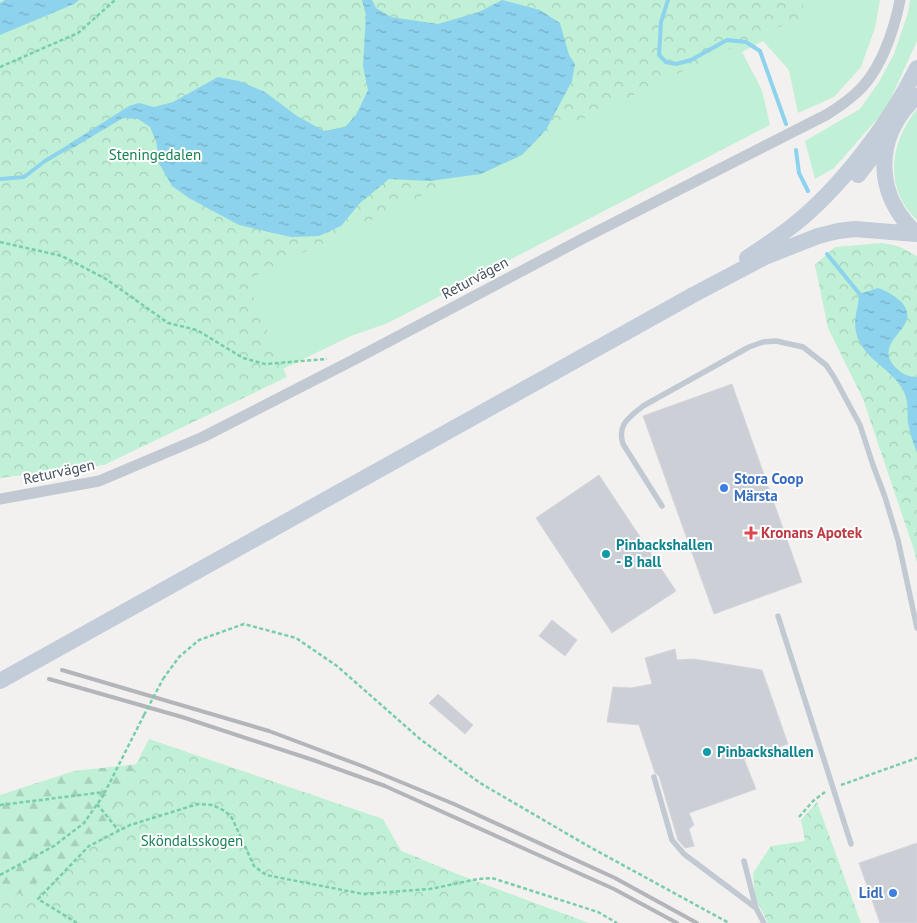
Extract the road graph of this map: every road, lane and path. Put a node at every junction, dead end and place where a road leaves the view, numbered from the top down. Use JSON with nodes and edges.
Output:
{"nodes":[{"id":1,"x":115,"y":0,"type":"edge"},
{"id":2,"x":900,"y":0,"type":"edge"},
{"id":3,"x":0,"y":67,"type":"edge"},
{"id":4,"x":917,"y":68,"type":"edge"},
{"id":5,"x":917,"y":84,"type":"edge"},
{"id":6,"x":912,"y":101,"type":"edge"},
{"id":7,"x":889,"y":136,"type":"junction"},
{"id":8,"x":917,"y":234,"type":"edge"},
{"id":9,"x":0,"y":242,"type":"edge"},
{"id":10,"x":766,"y":257,"type":"junction"},
{"id":11,"x":693,"y":295,"type":"junction"},
{"id":12,"x":332,"y":358,"type":"dead end"},
{"id":13,"x":0,"y":499,"type":"edge"},
{"id":14,"x":662,"y":506,"type":"dead end"},
{"id":15,"x":778,"y":616,"type":"dead end"},
{"id":16,"x":917,"y":628,"type":"edge"},
{"id":17,"x":0,"y":681,"type":"edge"},
{"id":18,"x":917,"y":758,"type":"edge"},
{"id":19,"x":654,"y":777,"type":"dead end"},
{"id":20,"x":833,"y":788,"type":"junction"},
{"id":21,"x":105,"y":792,"type":"junction"},
{"id":22,"x":97,"y":804,"type":"junction"},
{"id":23,"x":0,"y":805,"type":"edge"},
{"id":24,"x":799,"y":817,"type":"dead end"},
{"id":25,"x":118,"y":831,"type":"junction"},
{"id":26,"x":851,"y":844,"type":"dead end"},
{"id":27,"x":744,"y":861,"type":"dead end"},
{"id":28,"x":0,"y":875,"type":"edge"},
{"id":29,"x":756,"y":908,"type":"junction"},
{"id":30,"x":77,"y":923,"type":"edge"},
{"id":31,"x":617,"y":923,"type":"edge"},
{"id":32,"x":729,"y":923,"type":"edge"},
{"id":33,"x":764,"y":923,"type":"edge"}],
"edges":[{"from":1,"to":3,"type":"path"},
{"from":2,"to":13,"type":"street","name":"Returvägen"},
{"from":4,"to":11,"type":"main road"},
{"from":5,"to":6,"type":"main road"},
{"from":6,"to":7,"type":"main road"},
{"from":7,"to":8,"type":"main road"},
{"from":7,"to":10,"type":"main road"},
{"from":8,"to":10,"type":"main road"},
{"from":9,"to":12,"type":"path"},
{"from":10,"to":11,"type":"main road"},
{"from":11,"to":17,"type":"main road"},
{"from":14,"to":16,"type":"lane"},
{"from":15,"to":20,"type":"lane"},
{"from":18,"to":20,"type":"path"},
{"from":19,"to":29,"type":"lane"},
{"from":20,"to":24,"type":"path"},
{"from":20,"to":26,"type":"lane"},
{"from":21,"to":22,"type":"path"},
{"from":21,"to":23,"type":"path"},
{"from":21,"to":32,"type":"path","bridge":true},
{"from":22,"to":25,"type":"path"},
{"from":22,"to":28,"type":"path"},
{"from":25,"to":30,"type":"path"},
{"from":25,"to":31,"type":"path"},
{"from":27,"to":29,"type":"lane"},
{"from":29,"to":33,"type":"lane"}]}
